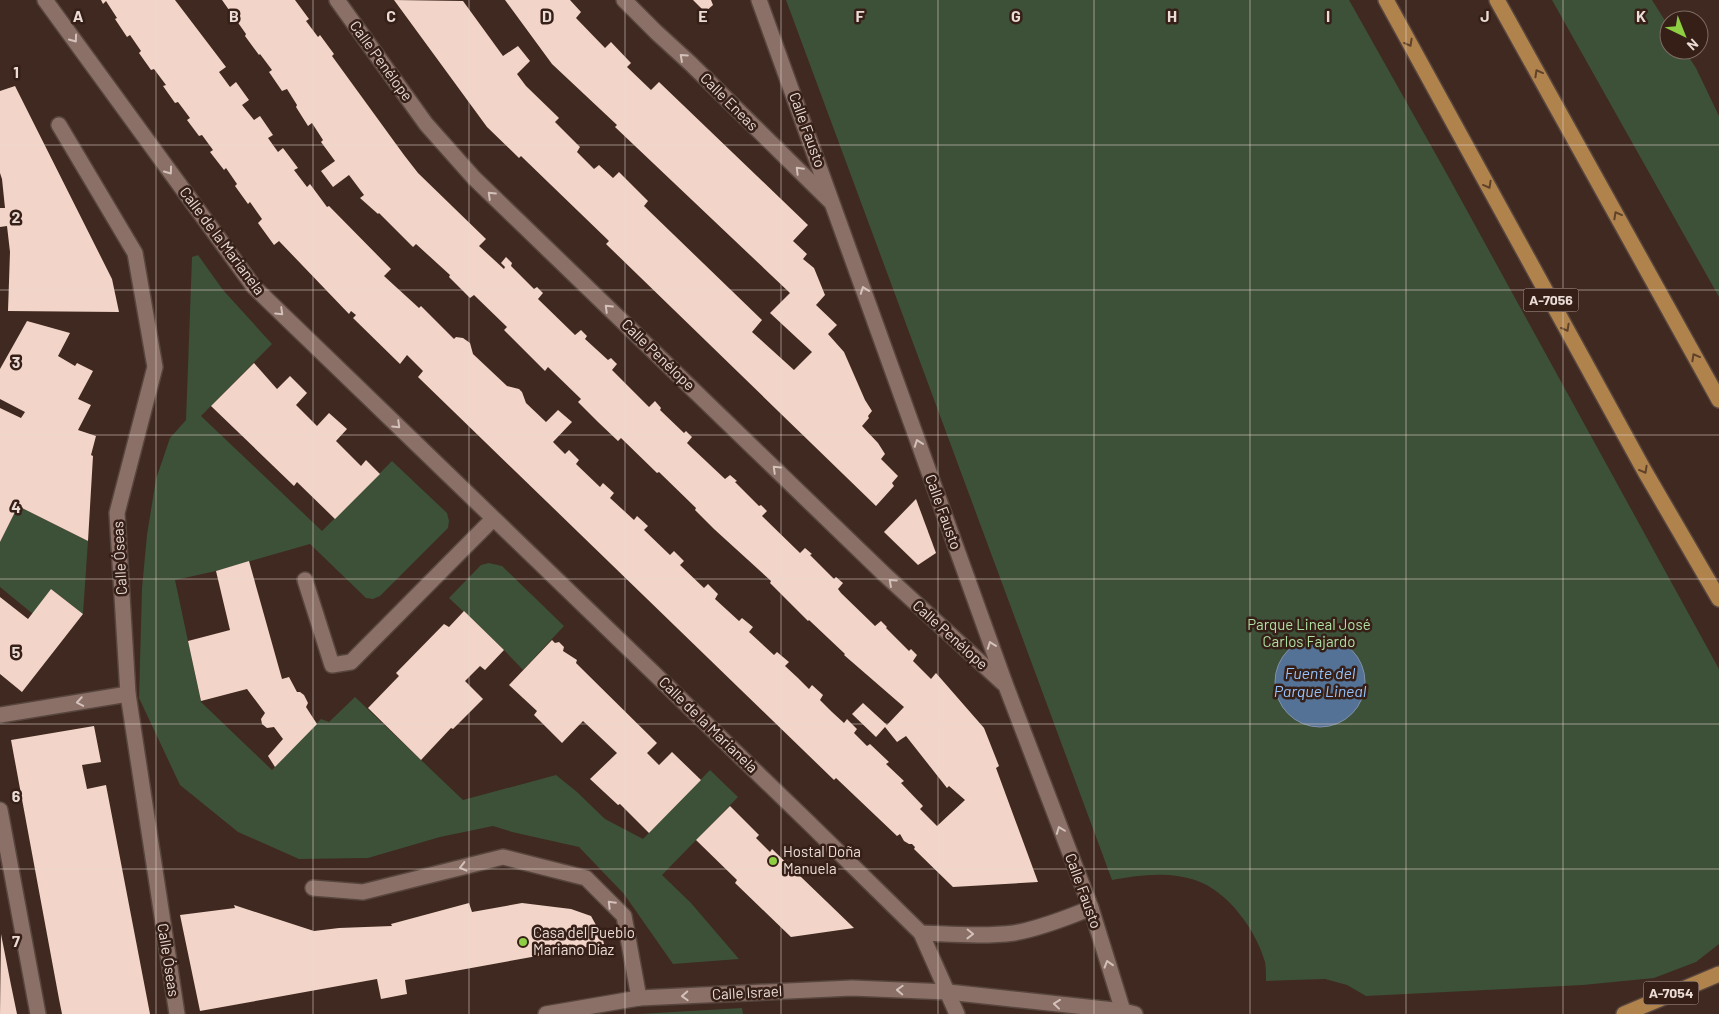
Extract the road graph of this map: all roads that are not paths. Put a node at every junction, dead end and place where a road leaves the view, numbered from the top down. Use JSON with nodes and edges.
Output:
{"nodes":[{"id":1,"x":45,"y":0,"type":"edge"},
{"id":2,"x":337,"y":0,"type":"edge"},
{"id":3,"x":624,"y":0,"type":"edge"},
{"id":4,"x":759,"y":0,"type":"edge"},
{"id":5,"x":1386,"y":0,"type":"edge"},
{"id":6,"x":1497,"y":0,"type":"edge"},
{"id":7,"x":59,"y":125,"type":"dead end"},
{"id":8,"x":834,"y":205,"type":"junction"},
{"id":9,"x":1719,"y":400,"type":"edge"},
{"id":10,"x":493,"y":519,"type":"junction"},
{"id":11,"x":305,"y":580,"type":"dead end"},
{"id":12,"x":1719,"y":599,"type":"edge"},
{"id":13,"x":1006,"y":686,"type":"junction"},
{"id":14,"x":128,"y":694,"type":"junction"},
{"id":15,"x":0,"y":715,"type":"edge"},
{"id":16,"x":0,"y":810,"type":"edge"},
{"id":17,"x":313,"y":888,"type":"dead end"},
{"id":18,"x":1091,"y":908,"type":"junction"},
{"id":19,"x":921,"y":933,"type":"junction"},
{"id":20,"x":1719,"y":974,"type":"edge"},
{"id":21,"x":948,"y":992,"type":"junction"},
{"id":22,"x":640,"y":998,"type":"junction"},
{"id":23,"x":1129,"y":1012,"type":"edge"},
{"id":24,"x":38,"y":1014,"type":"edge"},
{"id":25,"x":177,"y":1014,"type":"edge"},
{"id":26,"x":546,"y":1014,"type":"edge"},
{"id":27,"x":957,"y":1014,"type":"edge"},
{"id":28,"x":1624,"y":1014,"type":"edge"}],
"edges":[{"from":1,"to":10,"type":"street","name":"Calle de la Marianela","one_way":true},
{"from":13,"to":2,"type":"street","name":"Calle Penélope","one_way":true},
{"from":8,"to":3,"type":"street","name":"Calle Eneas","one_way":true},
{"from":4,"to":8,"type":"street","name":"Calle Fausto"},
{"from":5,"to":12,"type":"main road","number":"A-7056","one_way":true},
{"from":9,"to":6,"type":"main road","one_way":true},
{"from":7,"to":14,"type":"street","name":"Calle Óseas"},
{"from":13,"to":8,"type":"street","name":"Calle Fausto","one_way":true},
{"from":10,"to":11,"type":"street"},
{"from":10,"to":19,"type":"street","name":"Calle de la Marianela"},
{"from":18,"to":13,"type":"street","name":"Calle Fausto","one_way":true},
{"from":14,"to":15,"type":"street","one_way":true},
{"from":14,"to":25,"type":"street","name":"Calle Óseas"},
{"from":16,"to":24,"type":"street"},
{"from":22,"to":17,"type":"street","one_way":true},
{"from":19,"to":18,"type":"street","one_way":true},
{"from":23,"to":18,"type":"street","name":"Calle Fausto","one_way":true},
{"from":19,"to":21,"type":"street"},
{"from":20,"to":28,"type":"main road","number":"A-7054"},
{"from":21,"to":22,"type":"street","name":"Calle Israel","one_way":true},
{"from":23,"to":21,"type":"street","name":"Calle Israel","one_way":true},
{"from":21,"to":27,"type":"street"},
{"from":22,"to":26,"type":"street","name":"Calle Israel"}]}
